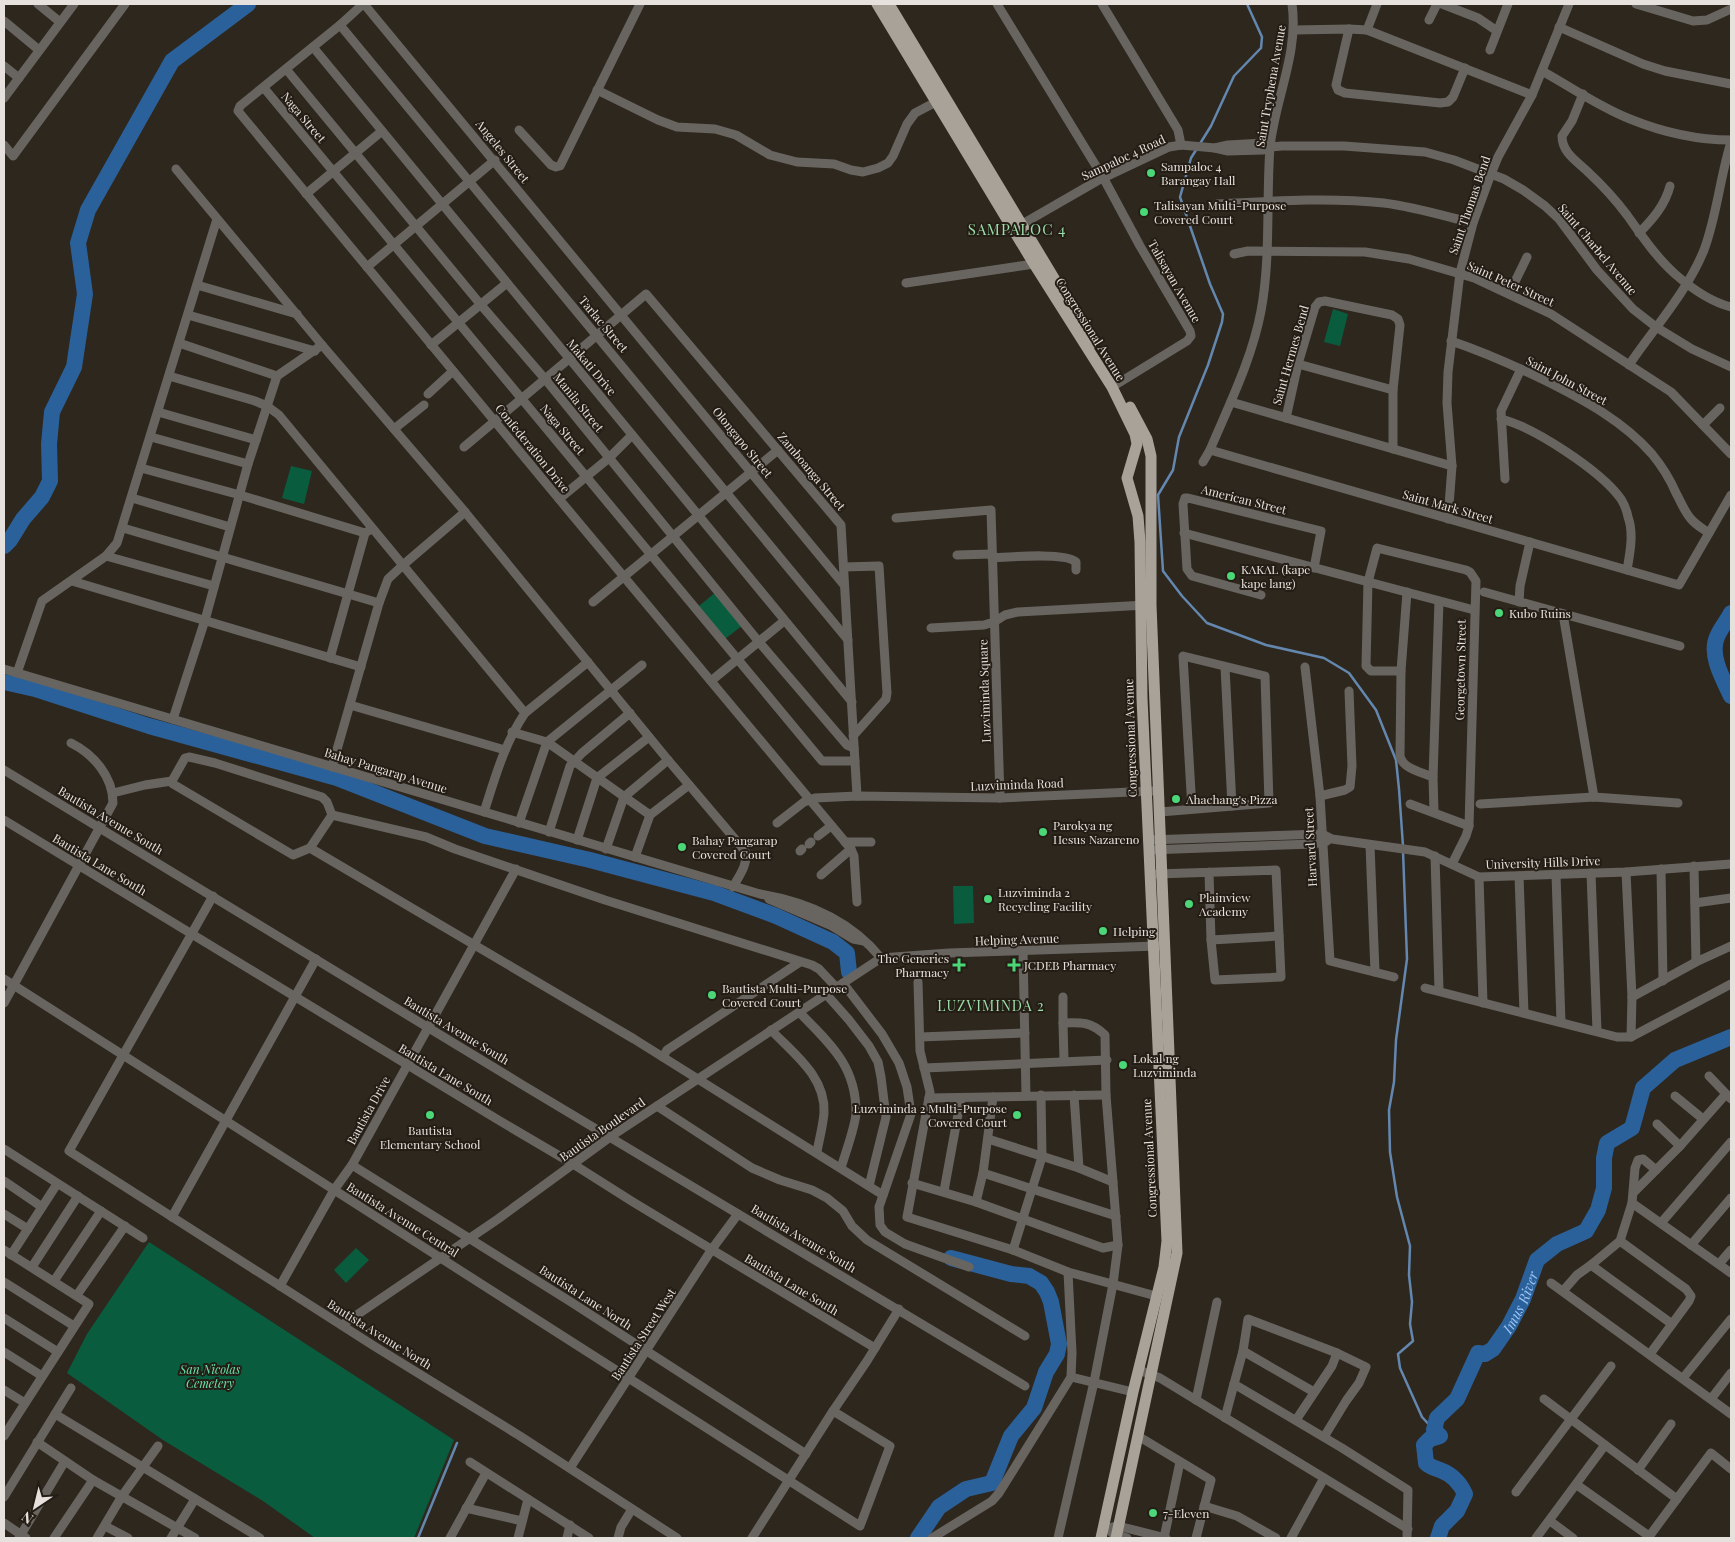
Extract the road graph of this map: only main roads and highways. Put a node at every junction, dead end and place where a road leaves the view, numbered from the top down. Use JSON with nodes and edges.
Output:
{"nodes":[{"id":1,"x":877,"y":4,"type":"edge"},
{"id":2,"x":889,"y":4,"type":"edge"},
{"id":3,"x":1018,"y":227,"type":"junction"},
{"id":4,"x":1115,"y":385,"type":"junction"},
{"id":5,"x":1146,"y":605,"type":"junction"},
{"id":6,"x":1156,"y":874,"type":"junction"},
{"id":7,"x":1102,"y":1534,"type":"edge"},
{"id":8,"x":1120,"y":1535,"type":"edge"}],
"edges":[{"from":1,"to":3,"type":"main road","name":"Congressional Avenue"},
{"from":2,"to":3,"type":"main road","name":"Congressional Avenue"},
{"from":3,"to":4,"type":"main road","name":"Congressional Avenue"},
{"from":3,"to":4,"type":"main road","name":"Congressional Avenue"},
{"from":4,"to":5,"type":"main road","name":"Congressional Avenue"},
{"from":4,"to":5,"type":"main road","name":"Congressional Avenue"},
{"from":5,"to":6,"type":"main road","name":"Congressional Avenue"},
{"from":5,"to":6,"type":"main road","name":"Congressional Avenue"},
{"from":6,"to":7,"type":"main road","name":"Congressional Avenue"},
{"from":6,"to":8,"type":"main road","name":"Congressional Avenue"}]}
